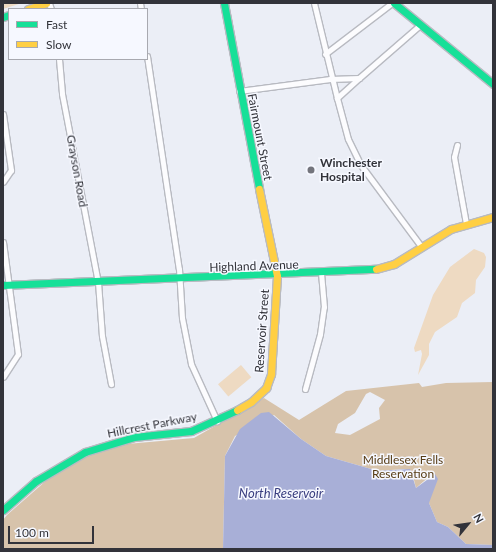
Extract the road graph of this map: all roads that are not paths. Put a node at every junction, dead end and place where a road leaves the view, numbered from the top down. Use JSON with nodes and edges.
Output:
{"nodes":[{"id":1,"x":46,"y":3,"type":"edge"},
{"id":2,"x":224,"y":3,"type":"edge"},
{"id":3,"x":314,"y":3,"type":"edge"},
{"id":4,"x":393,"y":3,"type":"edge"},
{"id":5,"x":31,"y":8,"type":"edge"},
{"id":6,"x":420,"y":25,"type":"junction"},
{"id":7,"x":326,"y":54,"type":"junction"},
{"id":8,"x":59,"y":60,"type":"edge"},
{"id":9,"x":148,"y":60,"type":"edge"},
{"id":10,"x":360,"y":78,"type":"junction"},
{"id":11,"x":330,"y":79,"type":"junction"},
{"id":12,"x":493,"y":84,"type":"edge"},
{"id":13,"x":239,"y":91,"type":"junction"},
{"id":14,"x":336,"y":98,"type":"junction"},
{"id":15,"x":3,"y":114,"type":"edge"},
{"id":16,"x":458,"y":145,"type":"dead end"},
{"id":17,"x":3,"y":182,"type":"edge"},
{"id":18,"x":493,"y":217,"type":"edge"},
{"id":19,"x":466,"y":224,"type":"junction"},
{"id":20,"x":3,"y":242,"type":"edge"},
{"id":21,"x":421,"y":246,"type":"junction"},
{"id":22,"x":321,"y":275,"type":"junction"},
{"id":23,"x":276,"y":276,"type":"junction"},
{"id":24,"x":179,"y":279,"type":"junction"},
{"id":25,"x":98,"y":282,"type":"junction"},
{"id":26,"x":6,"y":285,"type":"edge"},
{"id":27,"x":3,"y":377,"type":"edge"},
{"id":28,"x":111,"y":384,"type":"dead end"},
{"id":29,"x":266,"y":388,"type":"joint"},
{"id":30,"x":305,"y":389,"type":"dead end"},
{"id":31,"x":217,"y":421,"type":"junction"},
{"id":32,"x":3,"y":510,"type":"edge"}],
"edges":[{"from":1,"to":5,"type":"street"},
{"from":2,"to":13,"type":"street","name":"Fairmount Street"},
{"from":3,"to":7,"type":"street"},
{"from":4,"to":6,"type":"street"},
{"from":4,"to":7,"type":"street"},
{"from":6,"to":10,"type":"street"},
{"from":6,"to":12,"type":"street"},
{"from":7,"to":11,"type":"street"},
{"from":8,"to":25,"type":"street","name":"Grayson Road"},
{"from":9,"to":24,"type":"street"},
{"from":10,"to":11,"type":"street"},
{"from":10,"to":14,"type":"street"},
{"from":11,"to":13,"type":"street"},
{"from":11,"to":14,"type":"street"},
{"from":13,"to":23,"type":"street","name":"Fairmount Street"},
{"from":14,"to":21,"type":"street"},
{"from":15,"to":17,"type":"street"},
{"from":16,"to":19,"type":"street"},
{"from":18,"to":19,"type":"street","name":"Highland Avenue"},
{"from":19,"to":21,"type":"street","name":"Highland Avenue"},
{"from":20,"to":26,"type":"street"},
{"from":21,"to":22,"type":"street","name":"Highland Avenue"},
{"from":22,"to":23,"type":"street","name":"Highland Avenue"},
{"from":22,"to":30,"type":"street"},
{"from":23,"to":24,"type":"street","name":"Highland Avenue"},
{"from":23,"to":29,"type":"street","name":"Reservoir Street"},
{"from":24,"to":25,"type":"street","name":"Highland Avenue"},
{"from":24,"to":31,"type":"street"},
{"from":25,"to":26,"type":"street","name":"Highland Avenue"},
{"from":25,"to":28,"type":"street","name":"Grayson Road"},
{"from":26,"to":27,"type":"street"},
{"from":29,"to":31,"type":"street","name":"Hillcrest Parkway"},
{"from":31,"to":32,"type":"street","name":"Hillcrest Parkway"}]}
